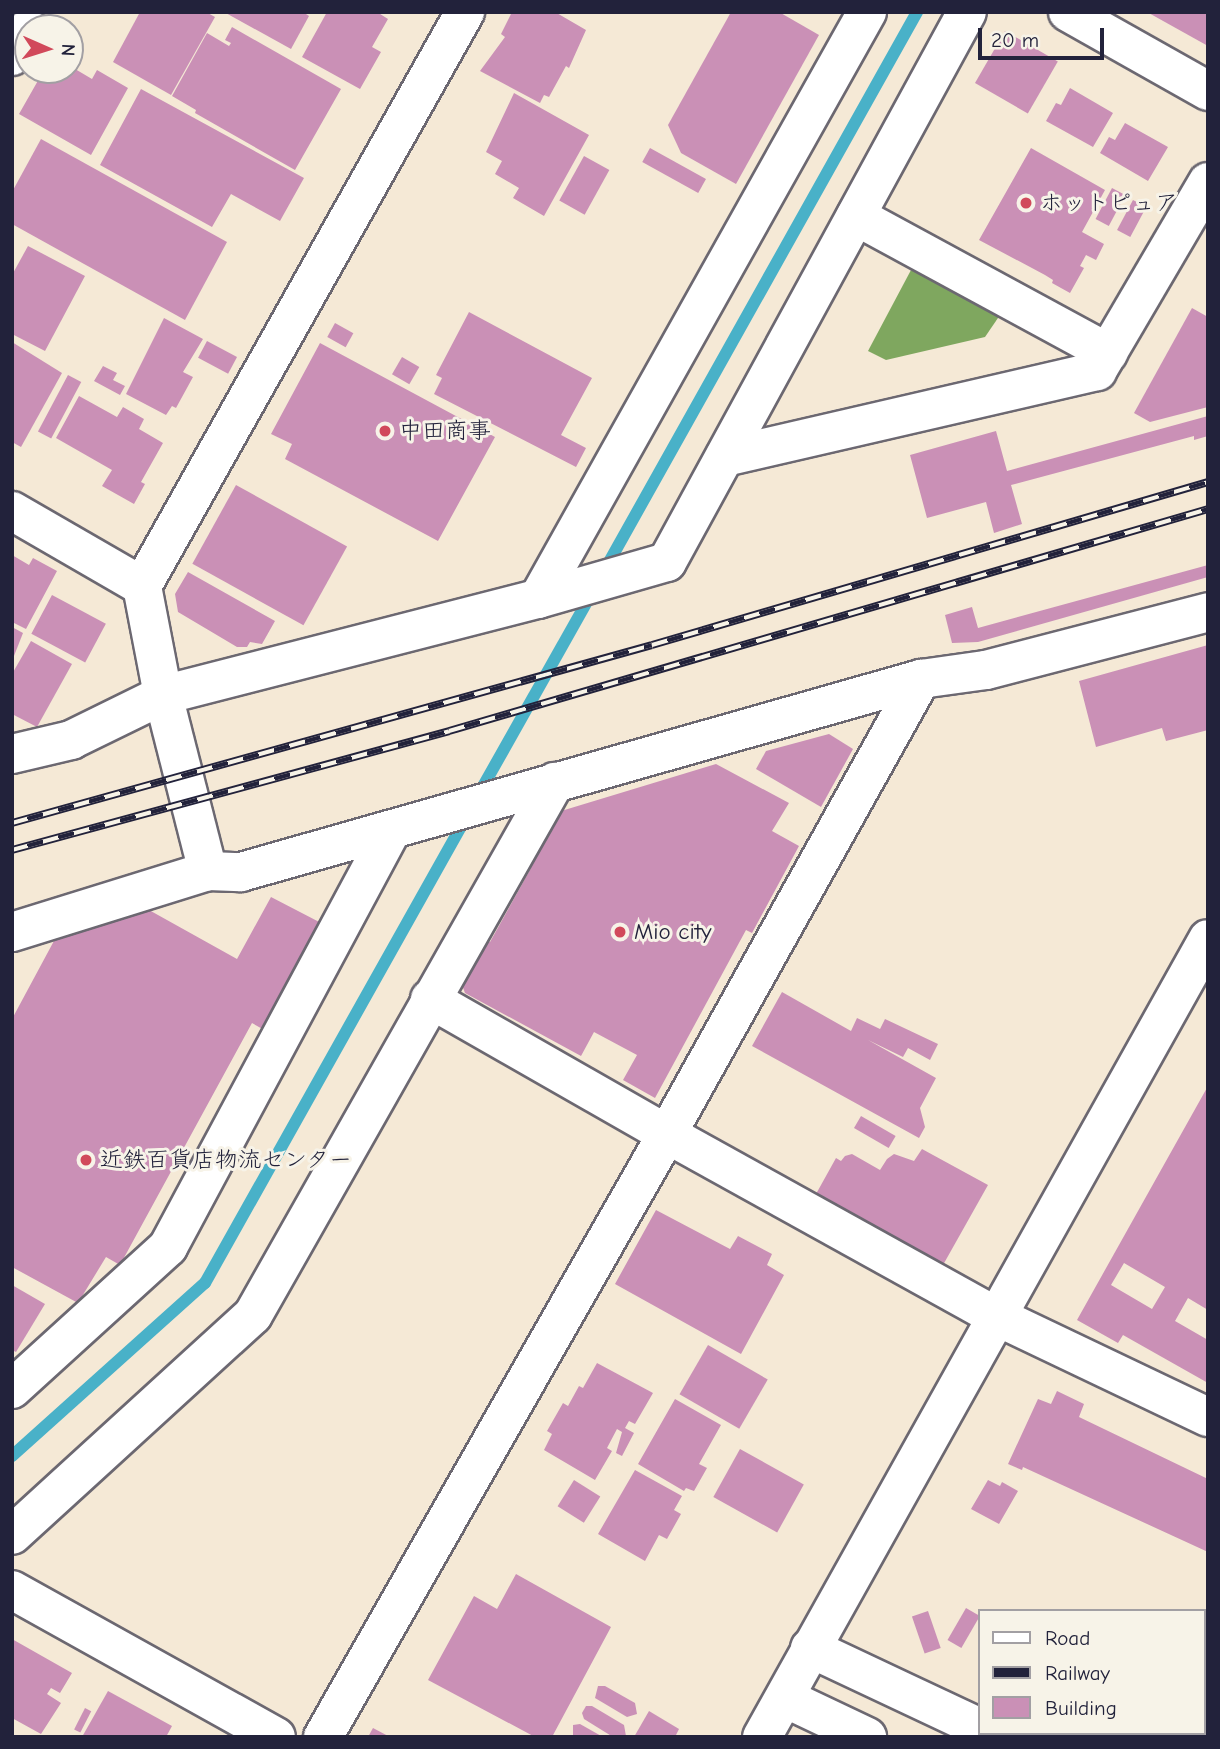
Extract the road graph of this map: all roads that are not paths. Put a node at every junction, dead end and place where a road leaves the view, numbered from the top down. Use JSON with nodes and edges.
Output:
{"nodes":[{"id":1,"x":867,"y":12,"type":"edge"},
{"id":2,"x":967,"y":12,"type":"edge"},
{"id":3,"x":1068,"y":12,"type":"edge"},
{"id":4,"x":452,"y":17,"type":"edge"},
{"id":5,"x":1208,"y":91,"type":"edge"},
{"id":6,"x":1208,"y":182,"type":"edge"},
{"id":7,"x":856,"y":216,"type":"junction"},
{"id":8,"x":1108,"y":353,"type":"junction"},
{"id":9,"x":725,"y":457,"type":"junction"},
{"id":10,"x":12,"y":511,"type":"edge"},
{"id":11,"x":142,"y":586,"type":"junction"},
{"id":12,"x":543,"y":597,"type":"junction"},
{"id":13,"x":1208,"y":612,"type":"edge"},
{"id":14,"x":921,"y":679,"type":"junction"},
{"id":15,"x":163,"y":695,"type":"junction"},
{"id":16,"x":12,"y":754,"type":"edge"},
{"id":17,"x":555,"y":782,"type":"junction"},
{"id":18,"x":397,"y":829,"type":"junction"},
{"id":19,"x":208,"y":871,"type":"junction"},
{"id":20,"x":12,"y":932,"type":"edge"},
{"id":21,"x":1208,"y":939,"type":"edge"},
{"id":22,"x":430,"y":999,"type":"junction"},
{"id":23,"x":667,"y":1134,"type":"junction"},
{"id":24,"x":996,"y":1316,"type":"junction"},
{"id":25,"x":12,"y":1389,"type":"edge"},
{"id":26,"x":1208,"y":1417,"type":"edge"},
{"id":27,"x":12,"y":1535,"type":"edge"},
{"id":28,"x":12,"y":1590,"type":"edge"},
{"id":29,"x":810,"y":1648,"type":"junction"},
{"id":30,"x":785,"y":1698,"type":"junction"},
{"id":31,"x":978,"y":1727,"type":"edge"},
{"id":32,"x":275,"y":1737,"type":"edge"},
{"id":33,"x":323,"y":1737,"type":"edge"},
{"id":34,"x":762,"y":1737,"type":"edge"},
{"id":35,"x":867,"y":1737,"type":"edge"}],
"edges":[{"from":1,"to":12,"type":"street"},
{"from":2,"to":7,"type":"street"},
{"from":3,"to":5,"type":"street"},
{"from":4,"to":11,"type":"street"},
{"from":6,"to":8,"type":"street"},
{"from":7,"to":8,"type":"street"},
{"from":7,"to":9,"type":"street"},
{"from":8,"to":9,"type":"street"},
{"from":9,"to":12,"type":"street"},
{"from":10,"to":11,"type":"street"},
{"from":11,"to":15,"type":"street"},
{"from":12,"to":15,"type":"street"},
{"from":13,"to":14,"type":"street"},
{"from":14,"to":17,"type":"street"},
{"from":14,"to":23,"type":"street"},
{"from":15,"to":16,"type":"street"},
{"from":15,"to":19,"type":"street"},
{"from":17,"to":18,"type":"street"},
{"from":17,"to":22,"type":"street"},
{"from":18,"to":19,"type":"street"},
{"from":18,"to":25,"type":"street"},
{"from":19,"to":20,"type":"street"},
{"from":21,"to":24,"type":"street"},
{"from":22,"to":23,"type":"street"},
{"from":22,"to":27,"type":"street"},
{"from":23,"to":24,"type":"street"},
{"from":23,"to":33,"type":"street"},
{"from":24,"to":26,"type":"street"},
{"from":24,"to":29,"type":"street"},
{"from":28,"to":32,"type":"street"},
{"from":29,"to":30,"type":"street"},
{"from":29,"to":31,"type":"street"},
{"from":30,"to":34,"type":"street"},
{"from":30,"to":35,"type":"street"}]}
